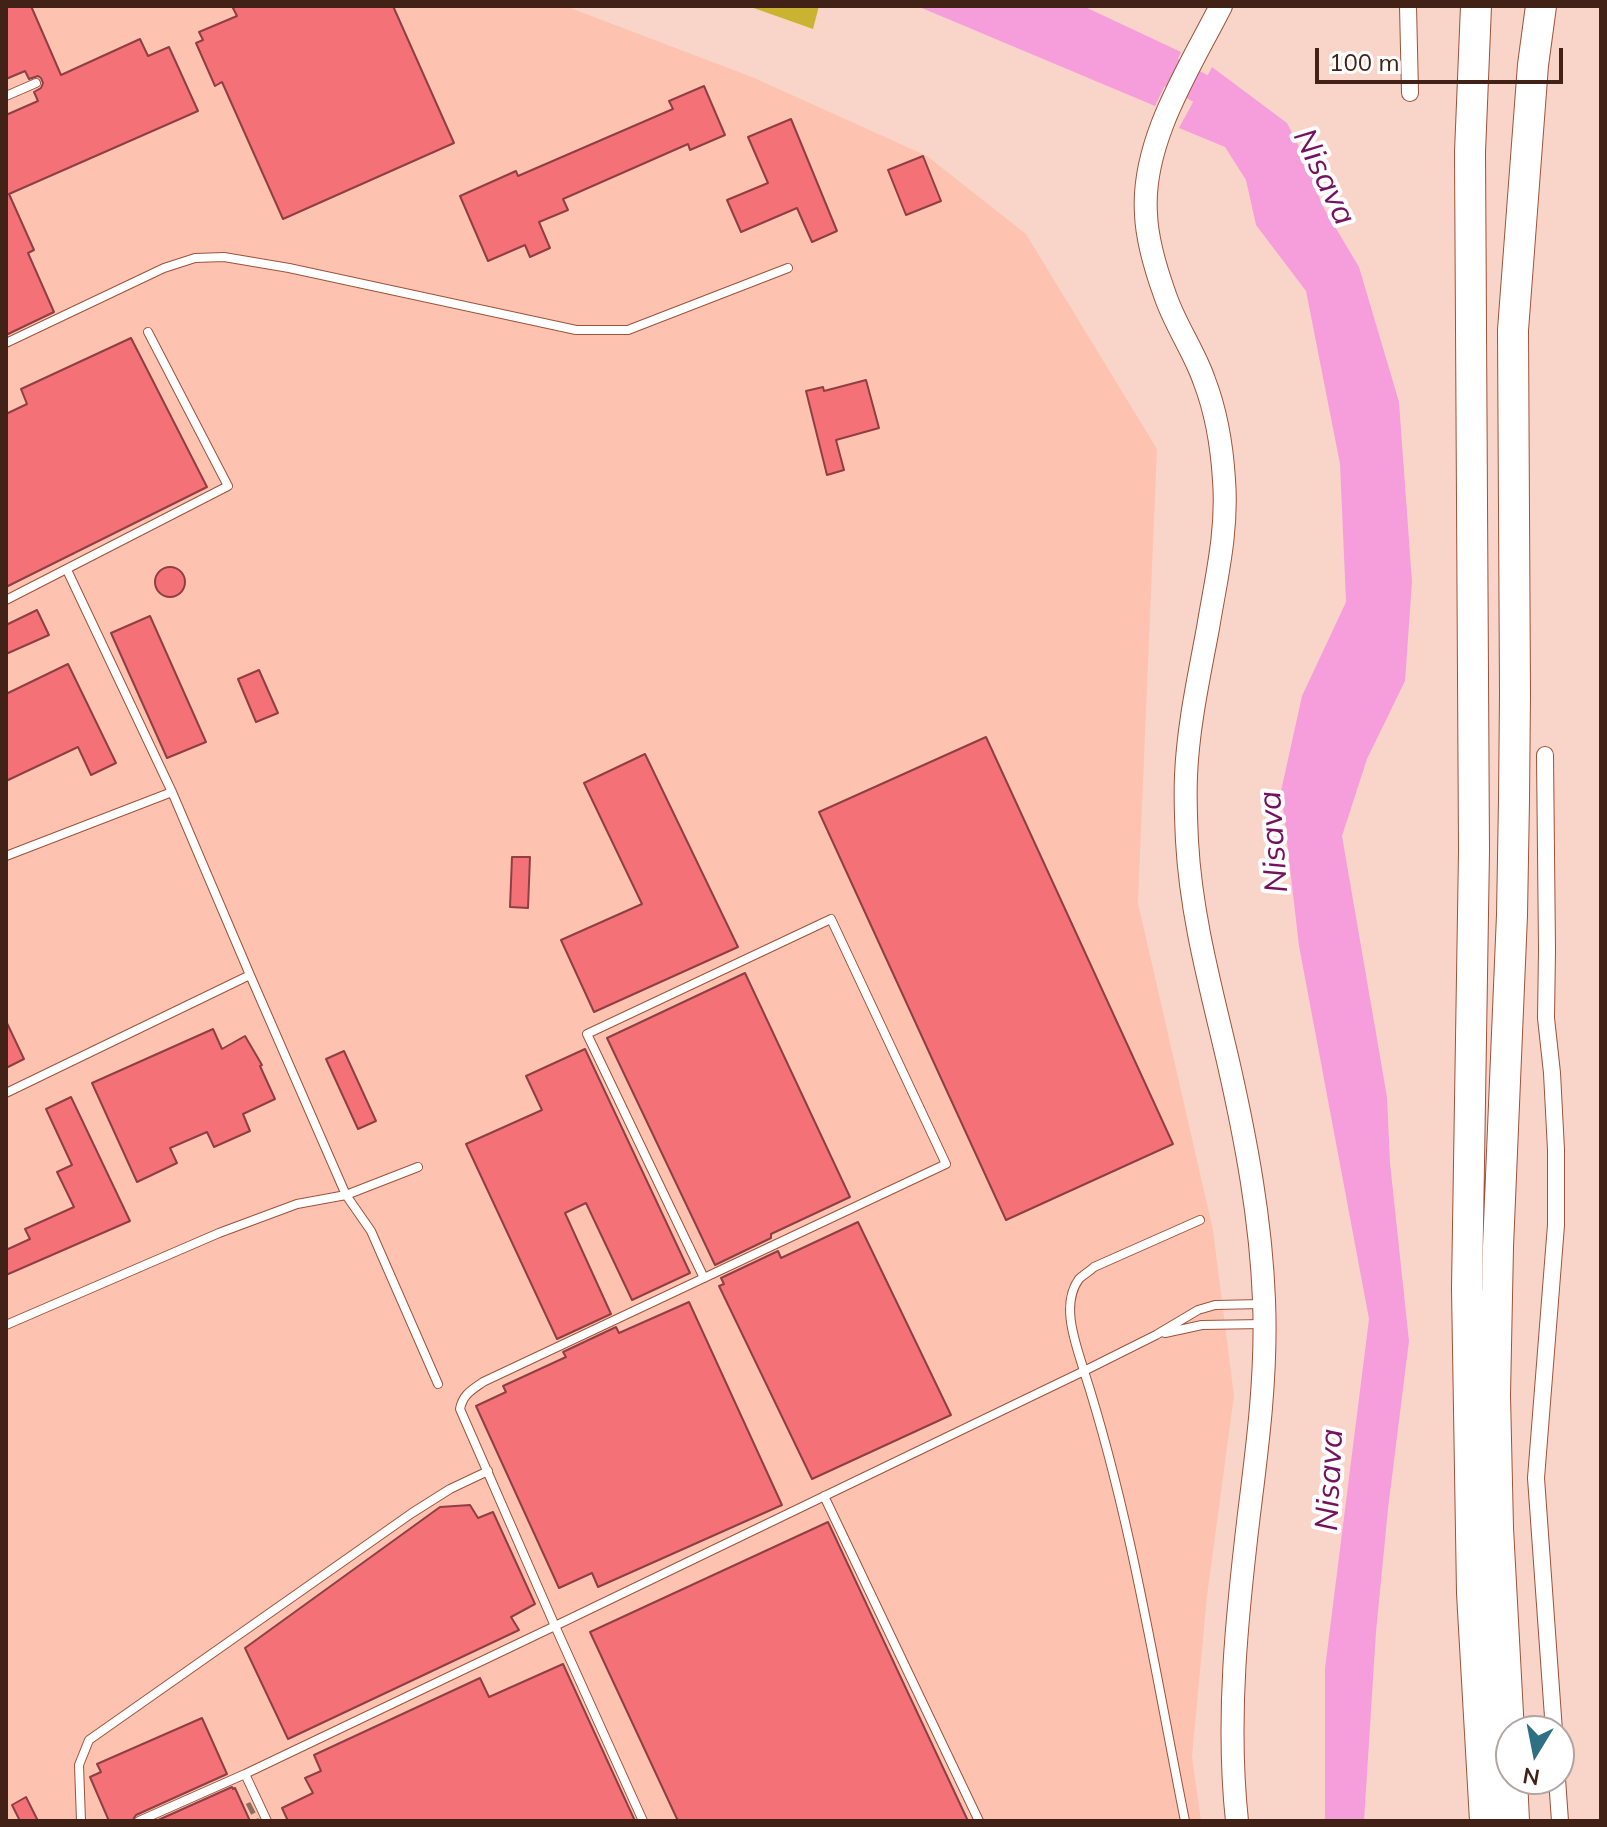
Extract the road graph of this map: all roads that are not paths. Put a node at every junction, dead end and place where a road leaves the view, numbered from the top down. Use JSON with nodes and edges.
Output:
{"nodes":[{"id":1,"x":1221,"y":6,"type":"edge"},
{"id":2,"x":1408,"y":6,"type":"edge"},
{"id":3,"x":1476,"y":6,"type":"edge"},
{"id":4,"x":1541,"y":6,"type":"edge"},
{"id":5,"x":36,"y":83,"type":"dead end"},
{"id":6,"x":1410,"y":93,"type":"dead end"},
{"id":7,"x":6,"y":96,"type":"edge"},
{"id":8,"x":788,"y":268,"type":"dead end"},
{"id":9,"x":148,"y":332,"type":"dead end"},
{"id":10,"x":6,"y":343,"type":"edge"},
{"id":11,"x":67,"y":570,"type":"junction"},
{"id":12,"x":6,"y":600,"type":"edge"},
{"id":13,"x":1545,"y":755,"type":"dead end"},
{"id":14,"x":172,"y":792,"type":"junction"},
{"id":15,"x":6,"y":856,"type":"edge"},
{"id":16,"x":250,"y":975,"type":"junction"},
{"id":17,"x":6,"y":1093,"type":"edge"},
{"id":18,"x":418,"y":1167,"type":"dead end"},
{"id":19,"x":346,"y":1195,"type":"junction"},
{"id":20,"x":1200,"y":1220,"type":"dead end"},
{"id":21,"x":704,"y":1278,"type":"junction"},
{"id":22,"x":1264,"y":1314,"type":"junction"},
{"id":23,"x":6,"y":1325,"type":"edge"},
{"id":24,"x":1156,"y":1335,"type":"junction"},
{"id":25,"x":1084,"y":1371,"type":"junction"},
{"id":26,"x":438,"y":1384,"type":"dead end"},
{"id":27,"x":488,"y":1471,"type":"junction"},
{"id":28,"x":824,"y":1496,"type":"junction"},
{"id":29,"x":555,"y":1626,"type":"junction"},
{"id":30,"x":1508,"y":1715,"type":"edge"},
{"id":31,"x":1553,"y":1715,"type":"edge"},
{"id":32,"x":245,"y":1774,"type":"junction"},
{"id":33,"x":1513,"y":1795,"type":"edge"},
{"id":34,"x":1558,"y":1795,"type":"edge"},
{"id":35,"x":81,"y":1821,"type":"edge"},
{"id":36,"x":139,"y":1821,"type":"edge"},
{"id":37,"x":267,"y":1821,"type":"edge"},
{"id":38,"x":643,"y":1821,"type":"edge"},
{"id":39,"x":979,"y":1821,"type":"edge"},
{"id":40,"x":1185,"y":1821,"type":"edge"},
{"id":41,"x":1237,"y":1821,"type":"edge"},
{"id":42,"x":1485,"y":1821,"type":"edge"},
{"id":43,"x":1514,"y":1821,"type":"edge"},
{"id":44,"x":1560,"y":1821,"type":"edge"}],
"edges":[{"from":1,"to":22,"type":"main road"},
{"from":2,"to":6,"type":"street"},
{"from":3,"to":42,"type":"highway"},
{"from":4,"to":30,"type":"highway"},
{"from":5,"to":7,"type":"lane"},
{"from":8,"to":10,"type":"lane"},
{"from":9,"to":11,"type":"lane"},
{"from":11,"to":12,"type":"lane"},
{"from":11,"to":14,"type":"lane"},
{"from":13,"to":31,"type":"street"},
{"from":14,"to":15,"type":"lane"},
{"from":14,"to":16,"type":"lane"},
{"from":16,"to":17,"type":"lane"},
{"from":16,"to":19,"type":"lane"},
{"from":18,"to":19,"type":"lane"},
{"from":19,"to":23,"type":"lane"},
{"from":19,"to":26,"type":"lane"},
{"from":20,"to":25,"type":"lane"},
{"from":21,"to":21,"type":"lane"},
{"from":21,"to":27,"type":"lane"},
{"from":22,"to":24,"type":"lane"},
{"from":22,"to":24,"type":"lane"},
{"from":22,"to":41,"type":"main road"},
{"from":24,"to":25,"type":"lane"},
{"from":25,"to":28,"type":"lane"},
{"from":25,"to":40,"type":"lane"},
{"from":27,"to":29,"type":"lane"},
{"from":27,"to":35,"type":"lane"},
{"from":28,"to":29,"type":"lane"},
{"from":28,"to":39,"type":"lane"},
{"from":29,"to":32,"type":"lane"},
{"from":29,"to":38,"type":"lane"},
{"from":32,"to":36,"type":"lane"},
{"from":32,"to":37,"type":"lane"},
{"from":33,"to":43,"type":"highway"},
{"from":34,"to":44,"type":"street"}]}
